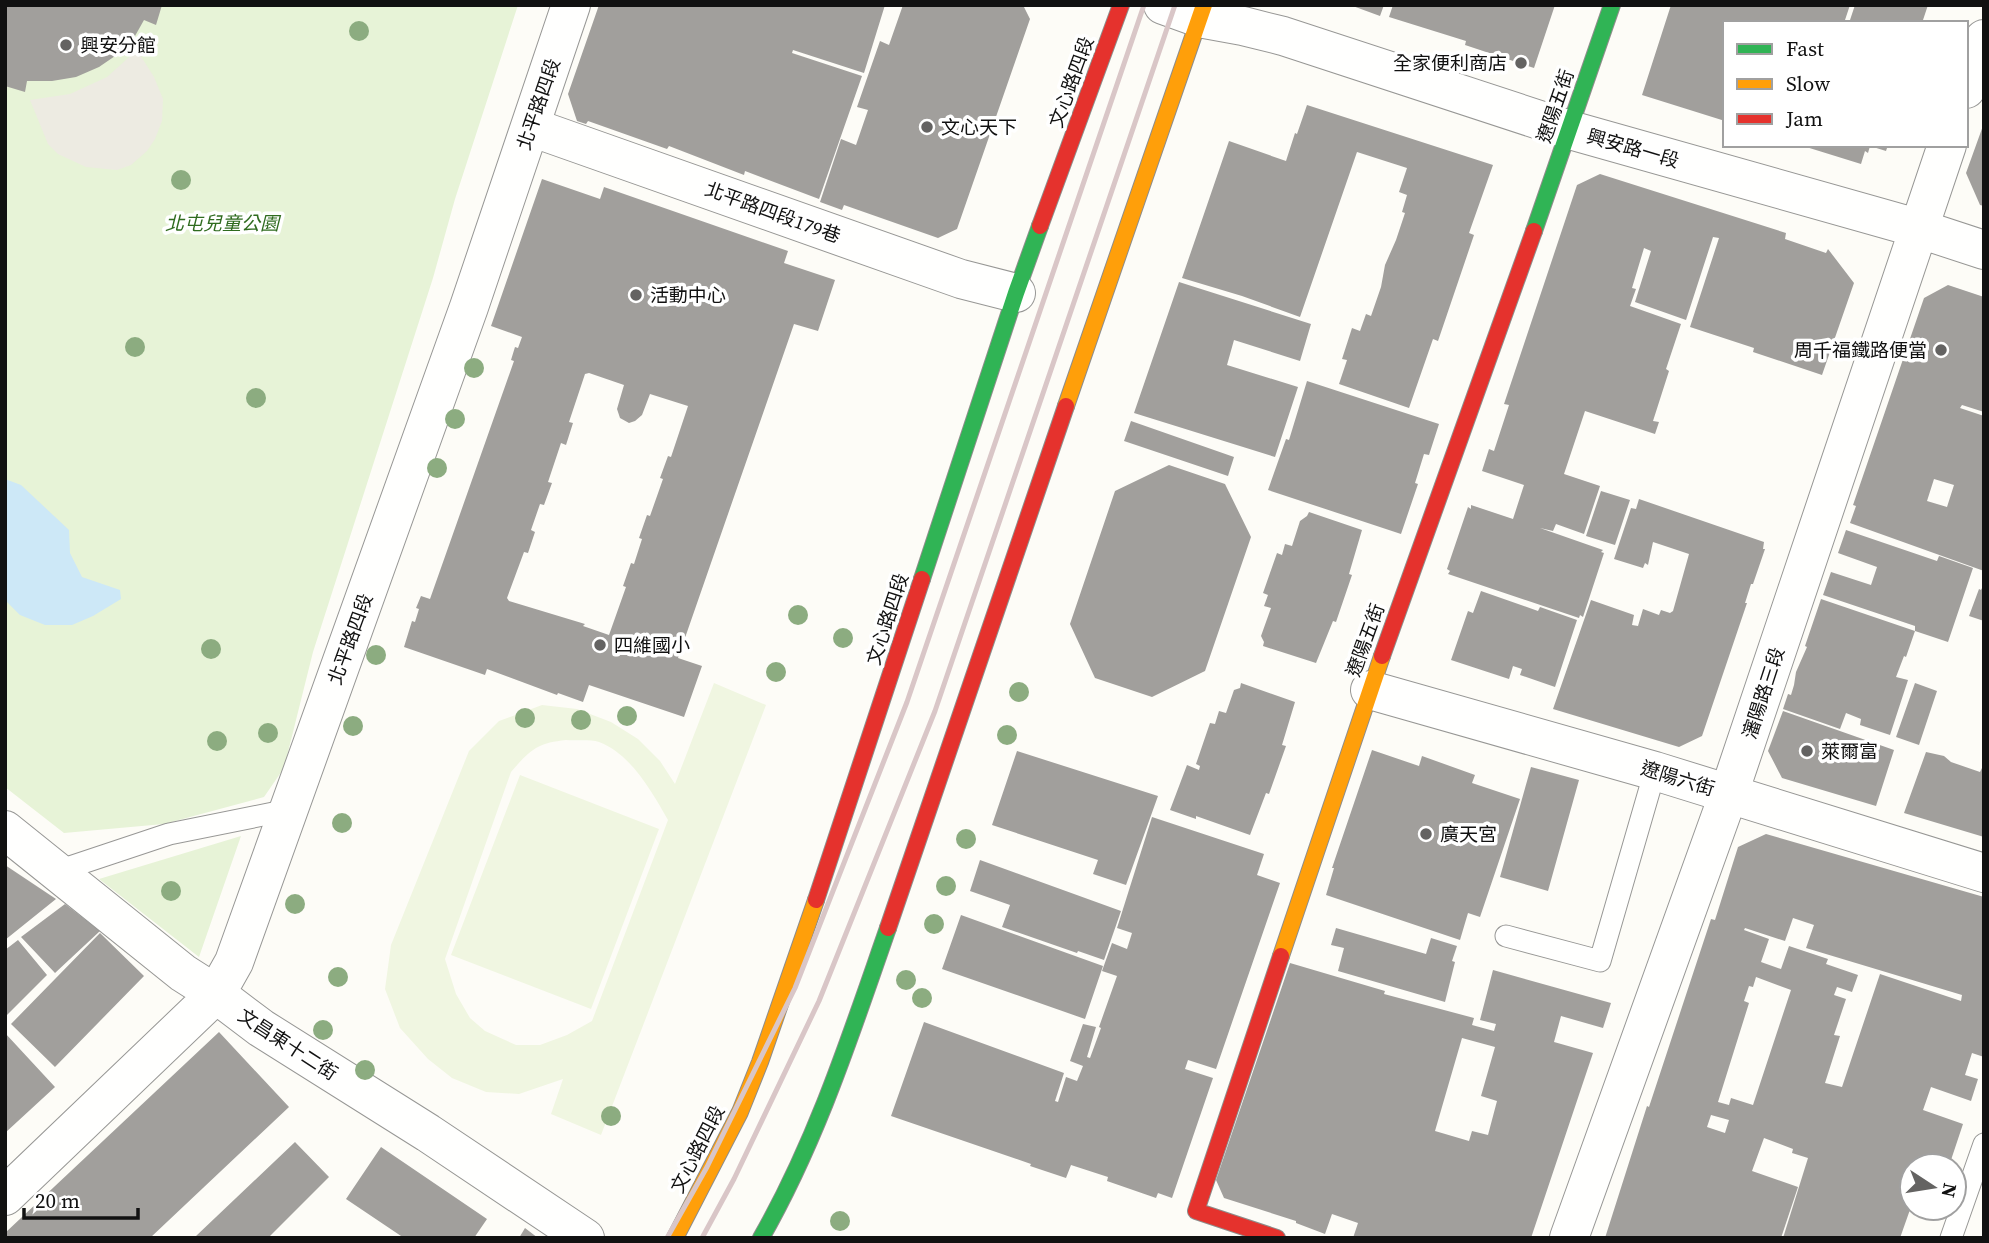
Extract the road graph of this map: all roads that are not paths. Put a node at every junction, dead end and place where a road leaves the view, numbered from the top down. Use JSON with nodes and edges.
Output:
{"nodes":[{"id":1,"x":571,"y":5,"type":"edge"},
{"id":2,"x":1121,"y":5,"type":"edge"},
{"id":3,"x":1163,"y":5,"type":"edge"},
{"id":4,"x":1612,"y":5,"type":"edge"},
{"id":5,"x":1201,"y":12,"type":"edge"},
{"id":6,"x":1984,"y":38,"type":"edge"},
{"id":7,"x":1968,"y":83,"type":"edge"},
{"id":8,"x":531,"y":127,"type":"junction"},
{"id":9,"x":1570,"y":130,"type":"junction"},
{"id":10,"x":1946,"y":147,"type":"edge"},
{"id":11,"x":1917,"y":228,"type":"junction"},
{"id":12,"x":1984,"y":250,"type":"edge"},
{"id":13,"x":1017,"y":293,"type":"junction"},
{"id":14,"x":1370,"y":690,"type":"junction"},
{"id":15,"x":1655,"y":771,"type":"junction"},
{"id":16,"x":1729,"y":793,"type":"junction"},
{"id":17,"x":288,"y":810,"type":"junction"},
{"id":18,"x":5,"y":830,"type":"edge"},
{"id":19,"x":58,"y":871,"type":"junction"},
{"id":20,"x":1984,"y":873,"type":"edge"},
{"id":21,"x":1506,"y":936,"type":"dead end"},
{"id":22,"x":216,"y":994,"type":"junction"},
{"id":23,"x":1984,"y":1144,"type":"edge"},
{"id":24,"x":5,"y":1196,"type":"edge"},
{"id":25,"x":585,"y":1238,"type":"edge"},
{"id":26,"x":675,"y":1238,"type":"edge"},
{"id":27,"x":761,"y":1238,"type":"edge"},
{"id":28,"x":1278,"y":1238,"type":"edge"},
{"id":29,"x":1569,"y":1238,"type":"edge"},
{"id":30,"x":1951,"y":1238,"type":"edge"}],
"edges":[{"from":1,"to":8,"type":"street","name":"北平路四段"},
{"from":2,"to":13,"type":"main road","name":"文心路四段"},
{"from":3,"to":5,"type":"street","name":"興安路一段"},
{"from":4,"to":9,"type":"main road","name":"遼陽五街"},
{"from":5,"to":9,"type":"street","name":"興安路一段"},
{"from":5,"to":27,"type":"main road"},
{"from":6,"to":7,"type":"street"},
{"from":8,"to":13,"type":"street","name":"北平路四段179巷"},
{"from":8,"to":17,"type":"street","name":"北平路四段"},
{"from":9,"to":11,"type":"street","name":"興安路一段"},
{"from":9,"to":14,"type":"main road","name":"遼陽五街"},
{"from":10,"to":11,"type":"street","name":"瀋陽路三段"},
{"from":11,"to":12,"type":"street","name":"興安路一段"},
{"from":11,"to":16,"type":"street","name":"瀋陽路三段"},
{"from":13,"to":26,"type":"main road","name":"文心路四段"},
{"from":14,"to":15,"type":"street","name":"遼陽六街"},
{"from":14,"to":28,"type":"main road","name":"遼陽五街"},
{"from":15,"to":16,"type":"street","name":"遼陽六街"},
{"from":15,"to":21,"type":"lane"},
{"from":16,"to":20,"type":"street","name":"遼陽六街"},
{"from":16,"to":29,"type":"street","name":"瀋陽路三段"},
{"from":17,"to":19,"type":"lane"},
{"from":17,"to":22,"type":"street","name":"北平路四段"},
{"from":18,"to":19,"type":"street","name":"文昌東十二街"},
{"from":19,"to":22,"type":"street","name":"文昌東十二街"},
{"from":22,"to":24,"type":"street","name":"北平路四段"},
{"from":22,"to":25,"type":"street","name":"文昌東十二街"},
{"from":23,"to":30,"type":"lane"}]}
